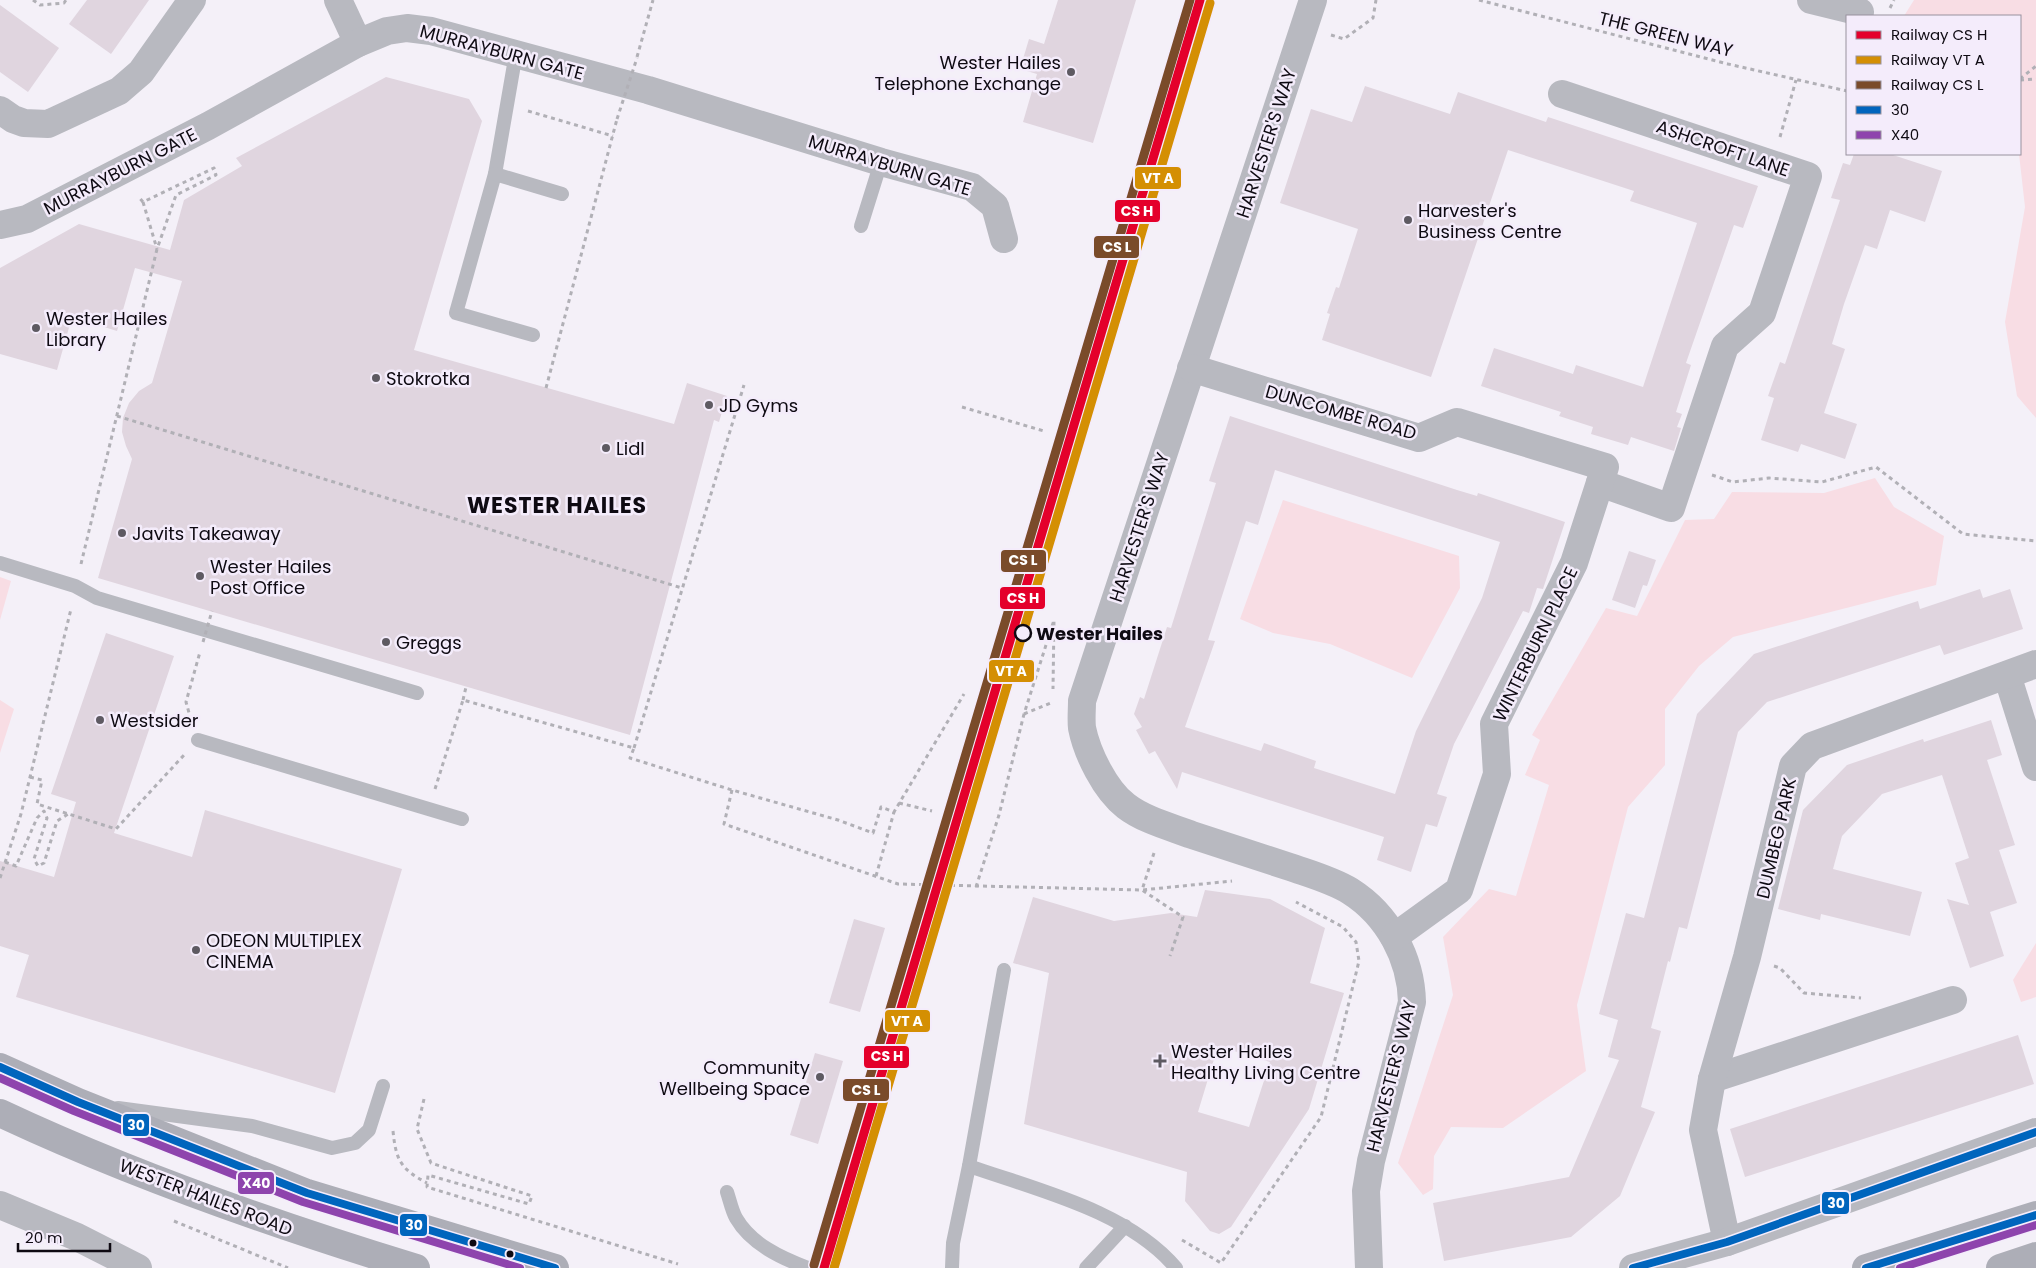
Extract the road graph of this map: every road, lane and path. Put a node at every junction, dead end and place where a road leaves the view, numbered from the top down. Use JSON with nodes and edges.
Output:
{"nodes":[{"id":1,"x":33,"y":0,"type":"edge"},
{"id":2,"x":66,"y":0,"type":"edge"},
{"id":3,"x":192,"y":0,"type":"edge"},
{"id":4,"x":338,"y":0,"type":"edge"},
{"id":5,"x":653,"y":0,"type":"edge"},
{"id":6,"x":1313,"y":0,"type":"edge"},
{"id":7,"x":1376,"y":0,"type":"edge"},
{"id":8,"x":1479,"y":0,"type":"edge"},
{"id":9,"x":1815,"y":1,"type":"edge"},
{"id":10,"x":1860,"y":12,"type":"dead end"},
{"id":11,"x":1304,"y":27,"type":"junction"},
{"id":12,"x":358,"y":43,"type":"junction"},
{"id":13,"x":516,"y":53,"type":"junction"},
{"id":14,"x":2036,"y":66,"type":"edge"},
{"id":15,"x":2021,"y":79,"type":"edge"},
{"id":16,"x":2036,"y":79,"type":"edge"},
{"id":17,"x":1796,"y":80,"type":"junction"},
{"id":18,"x":2021,"y":80,"type":"edge"},
{"id":19,"x":1846,"y":91,"type":"edge"},
{"id":20,"x":1562,"y":94,"type":"dead end"},
{"id":21,"x":506,"y":104,"type":"junction"},
{"id":22,"x":0,"y":110,"type":"edge"},
{"id":23,"x":613,"y":136,"type":"junction"},
{"id":24,"x":881,"y":162,"type":"junction"},
{"id":25,"x":1772,"y":164,"type":"junction"},
{"id":26,"x":120,"y":171,"type":"junction"},
{"id":27,"x":495,"y":174,"type":"junction"},
{"id":28,"x":562,"y":194,"type":"dead end"},
{"id":29,"x":142,"y":202,"type":"junction"},
{"id":30,"x":0,"y":225,"type":"edge"},
{"id":31,"x":861,"y":226,"type":"dead end"},
{"id":32,"x":1004,"y":239,"type":"dead end"},
{"id":33,"x":157,"y":249,"type":"junction"},
{"id":34,"x":533,"y":335,"type":"dead end"},
{"id":35,"x":1191,"y":368,"type":"junction"},
{"id":36,"x":744,"y":385,"type":"dead end"},
{"id":37,"x":546,"y":388,"type":"dead end"},
{"id":38,"x":962,"y":407,"type":"dead end"},
{"id":39,"x":117,"y":416,"type":"junction"},
{"id":40,"x":1044,"y":431,"type":"dead end"},
{"id":41,"x":1685,"y":467,"type":"junction"},
{"id":42,"x":1602,"y":475,"type":"junction"},
{"id":43,"x":2036,"y":541,"type":"edge"},
{"id":44,"x":0,"y":563,"type":"edge"},
{"id":45,"x":75,"y":586,"type":"junction"},
{"id":46,"x":682,"y":588,"type":"junction"},
{"id":47,"x":212,"y":611,"type":"dead end"},
{"id":48,"x":2036,"y":664,"type":"edge"},
{"id":49,"x":2006,"y":675,"type":"junction"},
{"id":50,"x":466,"y":686,"type":"dead end"},
{"id":51,"x":417,"y":693,"type":"dead end"},
{"id":52,"x":964,"y":694,"type":"dead end"},
{"id":53,"x":463,"y":700,"type":"junction"},
{"id":54,"x":1053,"y":701,"type":"junction"},
{"id":55,"x":1082,"y":701,"type":"junction"},
{"id":56,"x":1024,"y":714,"type":"junction"},
{"id":57,"x":198,"y":740,"type":"junction"},
{"id":58,"x":634,"y":748,"type":"junction"},
{"id":59,"x":2036,"y":767,"type":"edge"},
{"id":60,"x":30,"y":777,"type":"junction"},
{"id":61,"x":732,"y":790,"type":"junction"},
{"id":62,"x":899,"y":803,"type":"junction"},
{"id":63,"x":429,"y":810,"type":"junction"},
{"id":64,"x":932,"y":811,"type":"dead end"},
{"id":65,"x":894,"y":812,"type":"junction"},
{"id":66,"x":68,"y":814,"type":"junction"},
{"id":67,"x":462,"y":820,"type":"dead end"},
{"id":68,"x":1162,"y":824,"type":"junction"},
{"id":69,"x":5,"y":862,"type":"junction"},
{"id":70,"x":876,"y":876,"type":"junction"},
{"id":71,"x":0,"y":878,"type":"edge"},
{"id":72,"x":1240,"y":880,"type":"dead end"},
{"id":73,"x":976,"y":887,"type":"junction"},
{"id":74,"x":1142,"y":890,"type":"junction"},
{"id":75,"x":1291,"y":900,"type":"dead end"},
{"id":76,"x":1394,"y":937,"type":"junction"},
{"id":77,"x":1170,"y":956,"type":"dead end"},
{"id":78,"x":1747,"y":957,"type":"junction"},
{"id":79,"x":1004,"y":970,"type":"dead end"},
{"id":80,"x":1953,"y":1000,"type":"dead end"},
{"id":81,"x":1894,"y":1019,"type":"junction"},
{"id":82,"x":0,"y":1068,"type":"edge"},
{"id":83,"x":1712,"y":1079,"type":"junction"},
{"id":84,"x":382,"y":1086,"type":"dead end"},
{"id":85,"x":424,"y":1099,"type":"dead end"},
{"id":86,"x":78,"y":1102,"type":"junction"},
{"id":87,"x":0,"y":1113,"type":"edge"},
{"id":88,"x":393,"y":1125,"type":"dead end"},
{"id":89,"x":2036,"y":1132,"type":"edge"},
{"id":90,"x":969,"y":1166,"type":"junction"},
{"id":91,"x":427,"y":1183,"type":"junction"},
{"id":92,"x":726,"y":1192,"type":"dead end"},
{"id":93,"x":0,"y":1205,"type":"edge"},
{"id":94,"x":2036,"y":1215,"type":"edge"},
{"id":95,"x":1125,"y":1226,"type":"junction"},
{"id":96,"x":1728,"y":1242,"type":"junction"},
{"id":97,"x":2036,"y":1256,"type":"edge"},
{"id":98,"x":1172,"y":1263,"type":"edge"},
{"id":99,"x":678,"y":1264,"type":"dead end"},
{"id":100,"x":138,"y":1268,"type":"edge"},
{"id":101,"x":416,"y":1268,"type":"edge"},
{"id":102,"x":555,"y":1268,"type":"edge"},
{"id":103,"x":808,"y":1268,"type":"edge"},
{"id":104,"x":952,"y":1268,"type":"edge"},
{"id":105,"x":1086,"y":1268,"type":"edge"},
{"id":106,"x":1369,"y":1268,"type":"edge"},
{"id":107,"x":1633,"y":1268,"type":"edge"},
{"id":108,"x":1866,"y":1268,"type":"edge"},
{"id":109,"x":2000,"y":1268,"type":"edge"}],
"edges":[{"from":1,"to":2,"type":"path"},
{"from":3,"to":22,"type":"street"},
{"from":4,"to":12,"type":"street"},
{"from":5,"to":23,"type":"path","bridge":true},
{"from":6,"to":11,"type":"street","name":"HARVESTER'S WAY"},
{"from":7,"to":11,"type":"path"},
{"from":8,"to":17,"type":"path","name":"THE GREEN WAY"},
{"from":9,"to":10,"type":"street"},
{"from":11,"to":35,"type":"street","name":"HARVESTER'S WAY"},
{"from":12,"to":13,"type":"street","name":"MURRAYBURN GATE"},
{"from":12,"to":26,"type":"street","name":"MURRAYBURN GATE"},
{"from":13,"to":21,"type":"lane"},
{"from":13,"to":24,"type":"street","name":"MURRAYBURN GATE"},
{"from":14,"to":15,"type":"path"},
{"from":16,"to":18,"type":"path"},
{"from":17,"to":19,"type":"path","name":"THE GREEN WAY"},
{"from":17,"to":25,"type":"path"},
{"from":20,"to":25,"type":"street","name":"ASHCROFT LANE"},
{"from":21,"to":23,"type":"path"},
{"from":21,"to":27,"type":"lane"},
{"from":23,"to":37,"type":"path"},
{"from":24,"to":31,"type":"lane"},
{"from":24,"to":32,"type":"street","name":"MURRAYBURN GATE"},
{"from":25,"to":41,"type":"street","name":"ASHCROFT LANE"},
{"from":26,"to":29,"type":"path"},
{"from":26,"to":30,"type":"street","name":"MURRAYBURN GATE"},
{"from":27,"to":28,"type":"lane"},
{"from":27,"to":34,"type":"lane"},
{"from":29,"to":33,"type":"path"},
{"from":29,"to":33,"type":"path"},
{"from":33,"to":39,"type":"path"},
{"from":35,"to":42,"type":"street","name":"DUNCOMBE ROAD"},
{"from":35,"to":55,"type":"street","name":"HARVESTER'S WAY"},
{"from":36,"to":46,"type":"path"},
{"from":38,"to":40,"type":"path"},
{"from":39,"to":45,"type":"path"},
{"from":39,"to":46,"type":"path"},
{"from":41,"to":42,"type":"street","name":"ASHCROFT LANE"},
{"from":41,"to":43,"type":"path"},
{"from":42,"to":76,"type":"street","name":"WINTERBURN PLACE"},
{"from":44,"to":45,"type":"lane"},
{"from":45,"to":51,"type":"lane"},
{"from":45,"to":60,"type":"path"},
{"from":46,"to":58,"type":"path"},
{"from":47,"to":57,"type":"path","bridge":true},
{"from":48,"to":49,"type":"street","name":"DUMBEG PARK"},
{"from":49,"to":59,"type":"street"},
{"from":49,"to":78,"type":"street","name":"DUMBEG PARK"},
{"from":50,"to":53,"type":"path"},
{"from":52,"to":62,"type":"path"},
{"from":53,"to":58,"type":"path"},
{"from":53,"to":63,"type":"path"},
{"from":54,"to":55,"type":"path"},
{"from":54,"to":56,"type":"path"},
{"from":54,"to":56,"type":"path"},
{"from":55,"to":68,"type":"street","name":"HARVESTER'S WAY"},
{"from":56,"to":73,"type":"path"},
{"from":57,"to":63,"type":"lane"},
{"from":57,"to":66,"type":"path"},
{"from":58,"to":61,"type":"path"},
{"from":60,"to":66,"type":"path"},
{"from":60,"to":69,"type":"path"},
{"from":61,"to":65,"type":"path"},
{"from":61,"to":70,"type":"path"},
{"from":62,"to":64,"type":"path"},
{"from":62,"to":65,"type":"path"},
{"from":63,"to":67,"type":"lane"},
{"from":65,"to":70,"type":"path"},
{"from":66,"to":69,"type":"path"},
{"from":68,"to":74,"type":"path"},
{"from":68,"to":76,"type":"street","name":"HARVESTER'S WAY"},
{"from":69,"to":71,"type":"path"},
{"from":70,"to":73,"type":"path"},
{"from":72,"to":74,"type":"path"},
{"from":73,"to":74,"type":"path"},
{"from":74,"to":77,"type":"path"},
{"from":75,"to":98,"type":"path"},
{"from":76,"to":106,"type":"street","name":"HARVESTER'S WAY"},
{"from":78,"to":81,"type":"path"},
{"from":78,"to":83,"type":"street","name":"DUMBEG PARK"},
{"from":79,"to":90,"type":"lane"},
{"from":80,"to":81,"type":"street"},
{"from":81,"to":83,"type":"street"},
{"from":82,"to":86,"type":"main road"},
{"from":83,"to":96,"type":"street","name":"DUMBEG PARK"},
{"from":84,"to":86,"type":"lane"},
{"from":85,"to":91,"type":"path"},
{"from":86,"to":102,"type":"main road"},
{"from":87,"to":101,"type":"main road","name":"WESTER HAILES ROAD"},
{"from":88,"to":91,"type":"path"},
{"from":89,"to":96,"type":"street"},
{"from":90,"to":95,"type":"lane"},
{"from":90,"to":104,"type":"lane"},
{"from":91,"to":99,"type":"path"},
{"from":92,"to":103,"type":"lane"},
{"from":93,"to":100,"type":"street"},
{"from":94,"to":108,"type":"main road"},
{"from":95,"to":98,"type":"lane"},
{"from":95,"to":105,"type":"lane"},
{"from":96,"to":107,"type":"street"},
{"from":97,"to":109,"type":"main road"}]}
